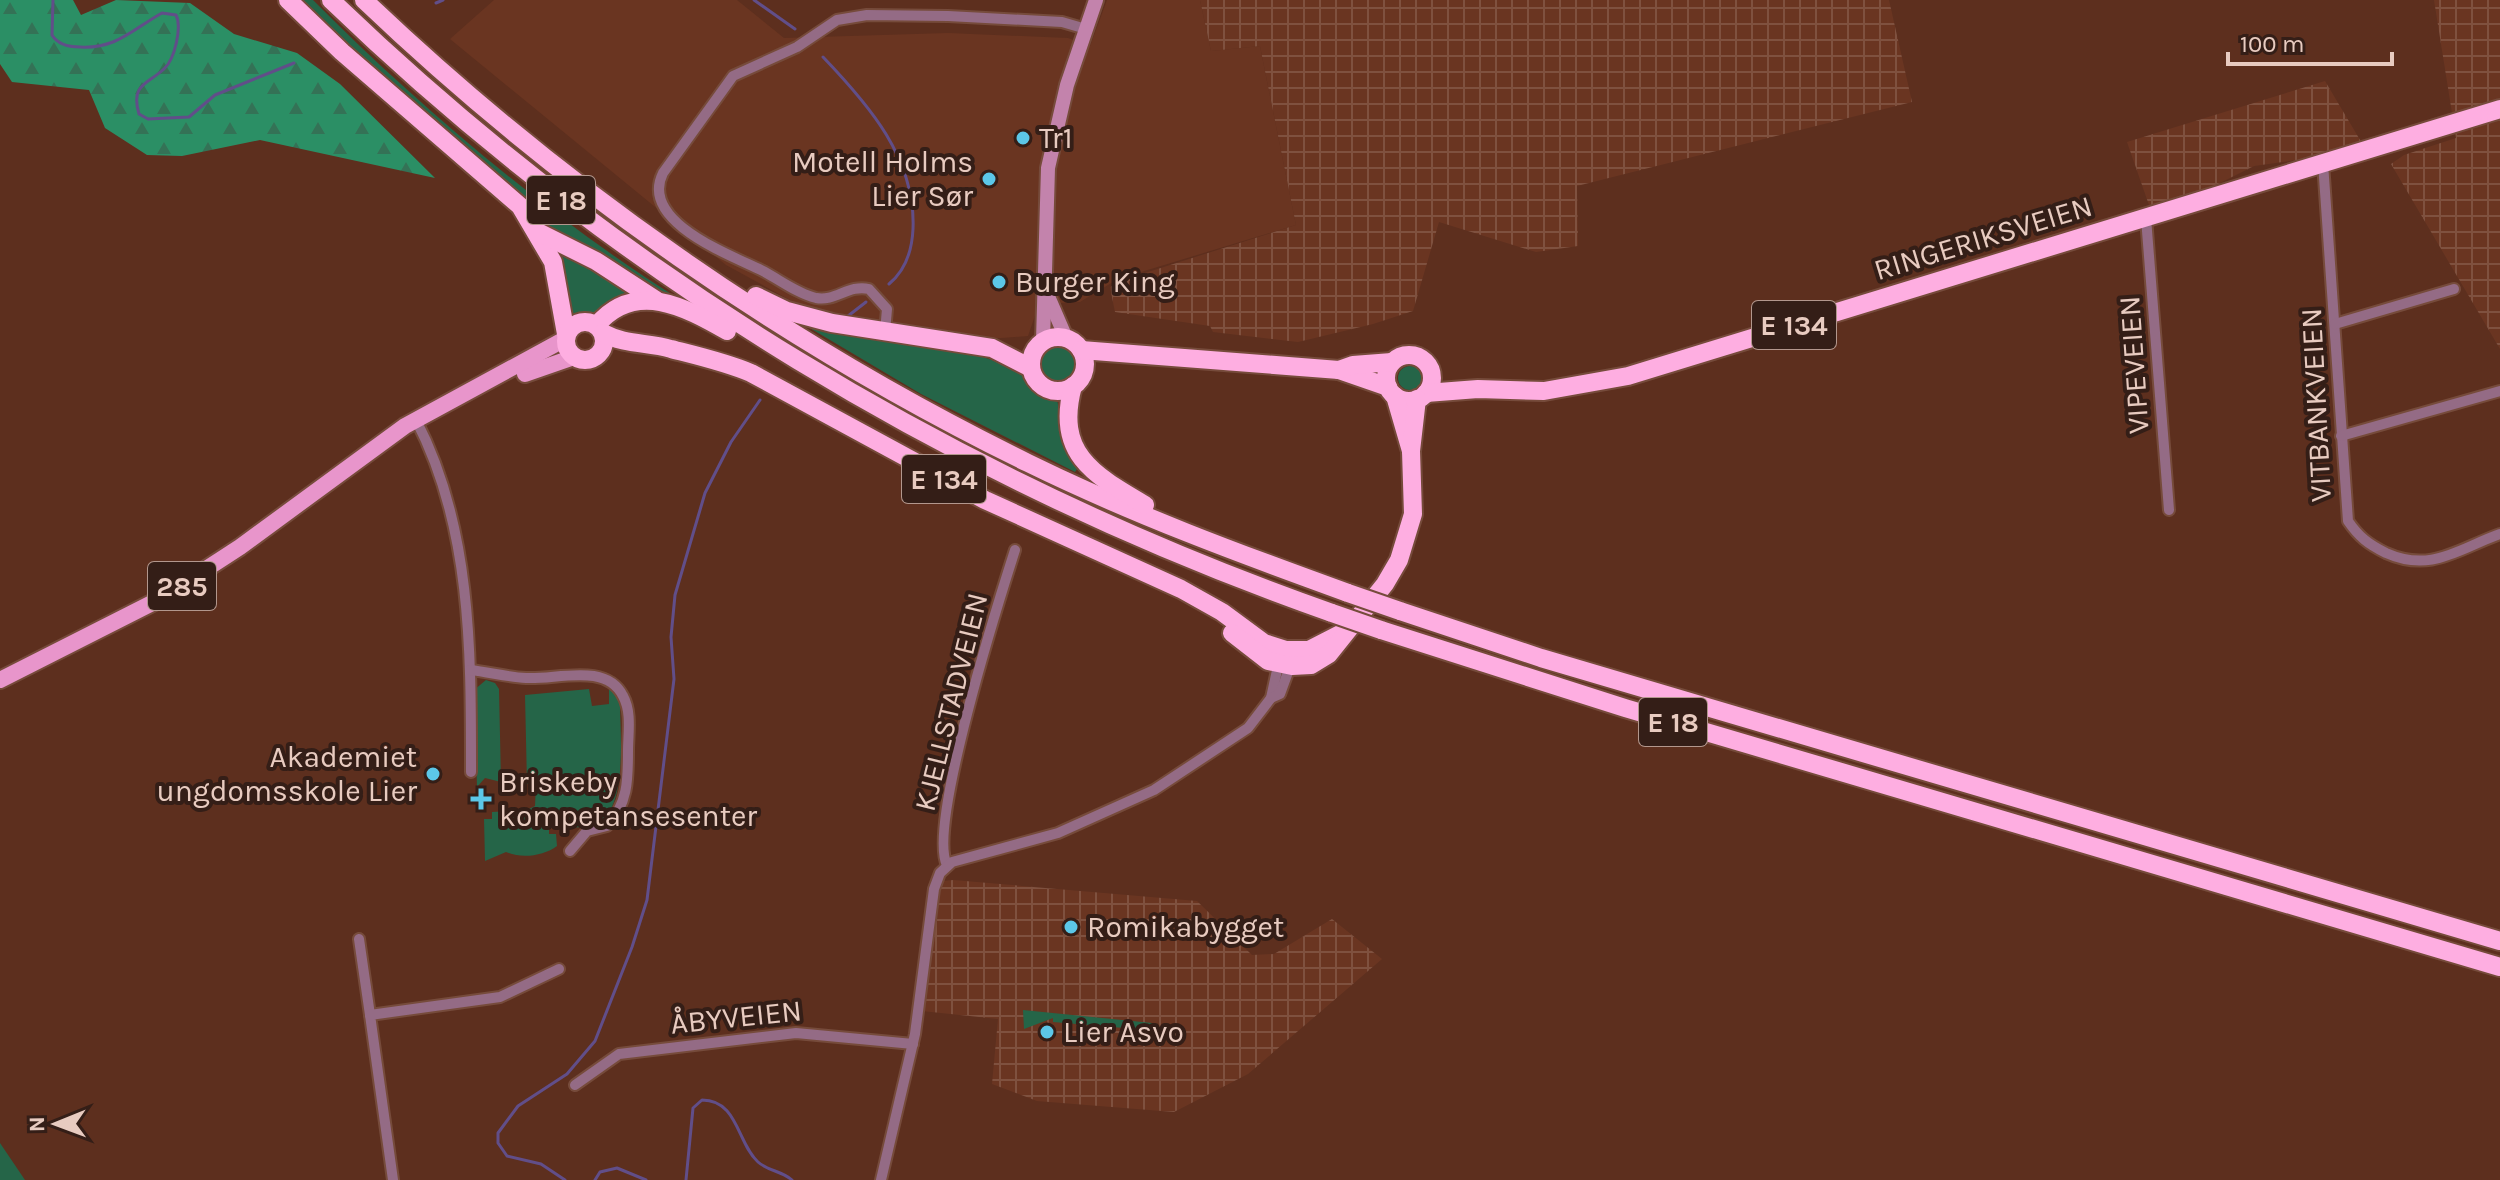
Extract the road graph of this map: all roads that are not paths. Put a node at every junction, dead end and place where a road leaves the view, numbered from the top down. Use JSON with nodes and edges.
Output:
{"nodes":[{"id":1,"x":288,"y":0,"type":"edge"},
{"id":2,"x":331,"y":0,"type":"edge"},
{"id":3,"x":364,"y":0,"type":"edge"},
{"id":4,"x":1096,"y":0,"type":"edge"},
{"id":5,"x":1086,"y":29,"type":"junction"},
{"id":6,"x":2500,"y":109,"type":"edge"},
{"id":7,"x":2323,"y":163,"type":"junction"},
{"id":8,"x":2146,"y":218,"type":"junction"},
{"id":9,"x":538,"y":232,"type":"junction"},
{"id":10,"x":679,"y":258,"type":"junction"},
{"id":11,"x":2454,"y":289,"type":"dead end"},
{"id":12,"x":1046,"y":292,"type":"junction"},
{"id":13,"x":660,"y":302,"type":"junction"},
{"id":14,"x":2335,"y":324,"type":"junction"},
{"id":15,"x":600,"y":329,"type":"junction"},
{"id":16,"x":885,"y":332,"type":"junction"},
{"id":17,"x":566,"y":336,"type":"junction"},
{"id":18,"x":1066,"y":338,"type":"junction"},
{"id":19,"x":1040,"y":344,"type":"junction"},
{"id":20,"x":992,"y":348,"type":"junction"},
{"id":21,"x":1081,"y":350,"type":"junction"},
{"id":22,"x":600,"y":353,"type":"junction"},
{"id":23,"x":683,"y":353,"type":"junction"},
{"id":24,"x":574,"y":357,"type":"junction"},
{"id":25,"x":1128,"y":357,"type":"junction"},
{"id":26,"x":1392,"y":362,"type":"junction"},
{"id":27,"x":1031,"y":368,"type":"junction"},
{"id":28,"x":1339,"y":370,"type":"junction"},
{"id":29,"x":1431,"y":371,"type":"junction"},
{"id":30,"x":812,"y":372,"type":"junction"},
{"id":31,"x":1078,"y":380,"type":"junction"},
{"id":32,"x":1478,"y":389,"type":"junction"},
{"id":33,"x":1391,"y":391,"type":"junction"},
{"id":34,"x":2500,"y":391,"type":"edge"},
{"id":35,"x":1422,"y":396,"type":"junction"},
{"id":36,"x":417,"y":423,"type":"junction"},
{"id":37,"x":2341,"y":436,"type":"junction"},
{"id":38,"x":1411,"y":451,"type":"junction"},
{"id":39,"x":2169,"y":510,"type":"dead end"},
{"id":40,"x":2500,"y":534,"type":"edge"},
{"id":41,"x":1208,"y":542,"type":"junction"},
{"id":42,"x":1015,"y":550,"type":"dead end"},
{"id":43,"x":1285,"y":660,"type":"junction"},
{"id":44,"x":470,"y":670,"type":"junction"},
{"id":45,"x":0,"y":680,"type":"edge"},
{"id":46,"x":1271,"y":698,"type":"junction"},
{"id":47,"x":471,"y":772,"type":"dead end"},
{"id":48,"x":570,"y":851,"type":"dead end"},
{"id":49,"x":947,"y":865,"type":"junction"},
{"id":50,"x":359,"y":939,"type":"dead end"},
{"id":51,"x":2500,"y":941,"type":"edge"},
{"id":52,"x":2500,"y":967,"type":"edge"},
{"id":53,"x":559,"y":969,"type":"dead end"},
{"id":54,"x":370,"y":1015,"type":"junction"},
{"id":55,"x":913,"y":1044,"type":"junction"},
{"id":56,"x":575,"y":1085,"type":"dead end"},
{"id":57,"x":393,"y":1180,"type":"edge"},
{"id":58,"x":881,"y":1180,"type":"edge"}],
"edges":[{"from":1,"to":9,"type":"highway","number":"E 18"},
{"from":2,"to":30,"type":"highway","number":"E 18"},
{"from":3,"to":10,"type":"highway","number":"E 18"},
{"from":4,"to":5,"type":"main road"},
{"from":5,"to":12,"type":"main road"},
{"from":5,"to":16,"type":"street"},
{"from":6,"to":7,"type":"highway","name":"RINGERIKSVEIEN","number":"E 134"},
{"from":7,"to":8,"type":"highway","name":"RINGERIKSVEIEN","number":"E 134"},
{"from":7,"to":14,"type":"street","name":"VITBANKVEIEN"},
{"from":8,"to":32,"type":"highway","name":"RINGERIKSVEIEN","number":"E 134"},
{"from":8,"to":39,"type":"street","name":"VIPEVEIEN"},
{"from":9,"to":13,"type":"highway","number":"E 18"},
{"from":9,"to":17,"type":"highway","number":"E 18"},
{"from":10,"to":16,"type":"highway","number":"E 18"},
{"from":10,"to":41,"type":"highway","number":"E 18"},
{"from":11,"to":14,"type":"street"},
{"from":12,"to":18,"type":"main road"},
{"from":12,"to":19,"type":"main road"},
{"from":13,"to":15,"type":"highway","number":"E 18"},
{"from":13,"to":30,"type":"highway","number":"E 18"},
{"from":14,"to":37,"type":"street","name":"VITBANKVEIEN"},
{"from":15,"to":17,"type":"highway"},
{"from":15,"to":22,"type":"highway"},
{"from":15,"to":23,"type":"highway","number":"E 134"},
{"from":16,"to":20,"type":"highway","number":"E 18"},
{"from":17,"to":24,"type":"highway"},
{"from":17,"to":36,"type":"main road","number":"285"},
{"from":18,"to":19,"type":"highway","number":"E 18"},
{"from":18,"to":21,"type":"highway"},
{"from":19,"to":20,"type":"highway","number":"E 18"},
{"from":19,"to":27,"type":"highway"},
{"from":20,"to":27,"type":"highway","number":"E 18"},
{"from":21,"to":25,"type":"highway","number":"E 18"},
{"from":21,"to":31,"type":"highway","number":"E 18"},
{"from":22,"to":23,"type":"highway","number":"E 134"},
{"from":22,"to":24,"type":"highway","number":"E 134"},
{"from":23,"to":43,"type":"highway","number":"E 134"},
{"from":24,"to":36,"type":"main road","number":"285"},
{"from":25,"to":28,"type":"highway","number":"E 18"},
{"from":25,"to":31,"type":"highway","number":"E 18"},
{"from":26,"to":28,"type":"highway","number":"E 18"},
{"from":26,"to":29,"type":"highway","number":"E 134"},
{"from":26,"to":33,"type":"highway"},
{"from":27,"to":31,"type":"highway","number":"E 18"},
{"from":28,"to":33,"type":"highway","number":"E 18"},
{"from":29,"to":32,"type":"highway","name":"RINGERIKSVEIEN","number":"E 134"},
{"from":29,"to":35,"type":"highway"},
{"from":30,"to":52,"type":"highway","number":"E 18","bridge":true},
{"from":31,"to":41,"type":"highway","number":"E 18"},
{"from":32,"to":35,"type":"highway","name":"RINGERIKSVEIEN","number":"E 134"},
{"from":33,"to":35,"type":"highway","number":"E 134"},
{"from":33,"to":38,"type":"highway"},
{"from":34,"to":37,"type":"street"},
{"from":35,"to":38,"type":"highway"},
{"from":36,"to":44,"type":"street"},
{"from":36,"to":45,"type":"main road","number":"285"},
{"from":37,"to":40,"type":"street","name":"VITBANKVEIEN"},
{"from":38,"to":43,"type":"highway"},
{"from":41,"to":51,"type":"highway","number":"E 18","bridge":true},
{"from":42,"to":49,"type":"street","name":"KJELLSTADVEIEN"},
{"from":43,"to":46,"type":"street"},
{"from":43,"to":46,"type":"street"},
{"from":44,"to":47,"type":"street"},
{"from":44,"to":48,"type":"street"},
{"from":46,"to":49,"type":"street"},
{"from":49,"to":55,"type":"street","name":"KJELLSTADVEIEN"},
{"from":50,"to":54,"type":"street"},
{"from":53,"to":54,"type":"street"},
{"from":54,"to":57,"type":"street"},
{"from":55,"to":56,"type":"street","name":"ÅBYVEIEN"},
{"from":55,"to":58,"type":"street","name":"KJELLSTADVEIEN"}]}
